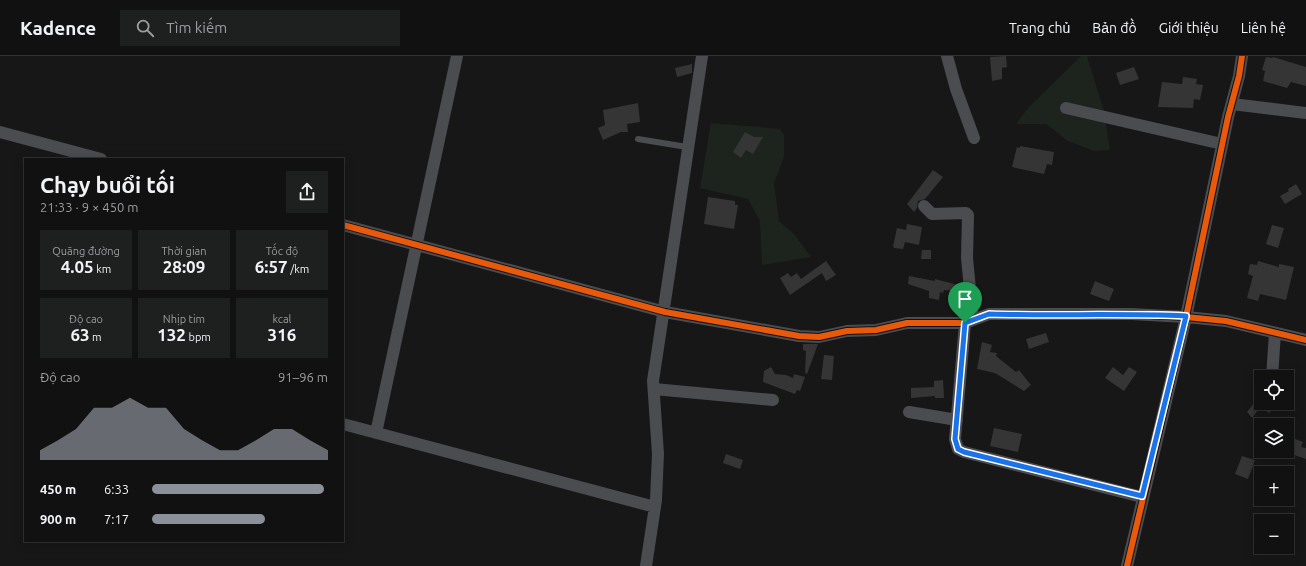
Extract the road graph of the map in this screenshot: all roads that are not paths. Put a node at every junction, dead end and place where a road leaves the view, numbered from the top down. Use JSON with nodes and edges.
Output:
{"nodes":[{"id":1,"x":457,"y":56,"type":"edge"},
{"id":2,"x":702,"y":56,"type":"edge"},
{"id":3,"x":947,"y":56,"type":"edge"},
{"id":4,"x":1242,"y":56,"type":"edge"},
{"id":5,"x":1232,"y":104,"type":"junction"},
{"id":6,"x":1066,"y":108,"type":"dead end"},
{"id":7,"x":1306,"y":113,"type":"edge"},
{"id":8,"x":0,"y":132,"type":"edge"},
{"id":9,"x":638,"y":138,"type":"dead end"},
{"id":10,"x":974,"y":138,"type":"dead end"},
{"id":11,"x":1222,"y":144,"type":"junction"},
{"id":12,"x":687,"y":147,"type":"junction"},
{"id":13,"x":97,"y":158,"type":"edge"},
{"id":14,"x":924,"y":206,"type":"dead end"},
{"id":15,"x":344,"y":225,"type":"edge"},
{"id":16,"x":417,"y":245,"type":"junction"},
{"id":17,"x":665,"y":312,"type":"junction"},
{"id":18,"x":1186,"y":316,"type":"junction"},
{"id":19,"x":969,"y":321,"type":"junction"},
{"id":20,"x":1275,"y":333,"type":"junction"},
{"id":21,"x":1306,"y":340,"type":"edge"},
{"id":22,"x":1272,"y":370,"type":"edge"},
{"id":23,"x":654,"y":389,"type":"junction"},
{"id":24,"x":773,"y":400,"type":"dead end"},
{"id":25,"x":909,"y":412,"type":"dead end"},
{"id":26,"x":957,"y":420,"type":"junction"},
{"id":27,"x":344,"y":424,"type":"edge"},
{"id":28,"x":376,"y":433,"type":"junction"},
{"id":29,"x":1142,"y":496,"type":"junction"},
{"id":30,"x":655,"y":507,"type":"junction"},
{"id":31,"x":646,"y":566,"type":"edge"},
{"id":32,"x":1127,"y":566,"type":"edge"}],
"edges":[{"from":1,"to":16,"type":"street"},
{"from":2,"to":12,"type":"street"},
{"from":3,"to":10,"type":"street"},
{"from":4,"to":5,"type":"street"},
{"from":5,"to":7,"type":"street"},
{"from":5,"to":11,"type":"street"},
{"from":6,"to":11,"type":"street"},
{"from":8,"to":13,"type":"street"},
{"from":9,"to":12,"type":"lane"},
{"from":11,"to":18,"type":"street"},
{"from":12,"to":17,"type":"street"},
{"from":14,"to":19,"type":"street"},
{"from":15,"to":16,"type":"street"},
{"from":16,"to":17,"type":"street"},
{"from":16,"to":28,"type":"street"},
{"from":17,"to":19,"type":"street"},
{"from":17,"to":23,"type":"street"},
{"from":18,"to":19,"type":"street"},
{"from":18,"to":20,"type":"street"},
{"from":18,"to":29,"type":"street"},
{"from":19,"to":26,"type":"street"},
{"from":20,"to":21,"type":"street"},
{"from":20,"to":22,"type":"street"},
{"from":23,"to":24,"type":"street"},
{"from":23,"to":30,"type":"street"},
{"from":25,"to":26,"type":"street"},
{"from":26,"to":29,"type":"street"},
{"from":27,"to":28,"type":"street"},
{"from":28,"to":30,"type":"street"},
{"from":29,"to":32,"type":"street"},
{"from":30,"to":31,"type":"street"}]}
